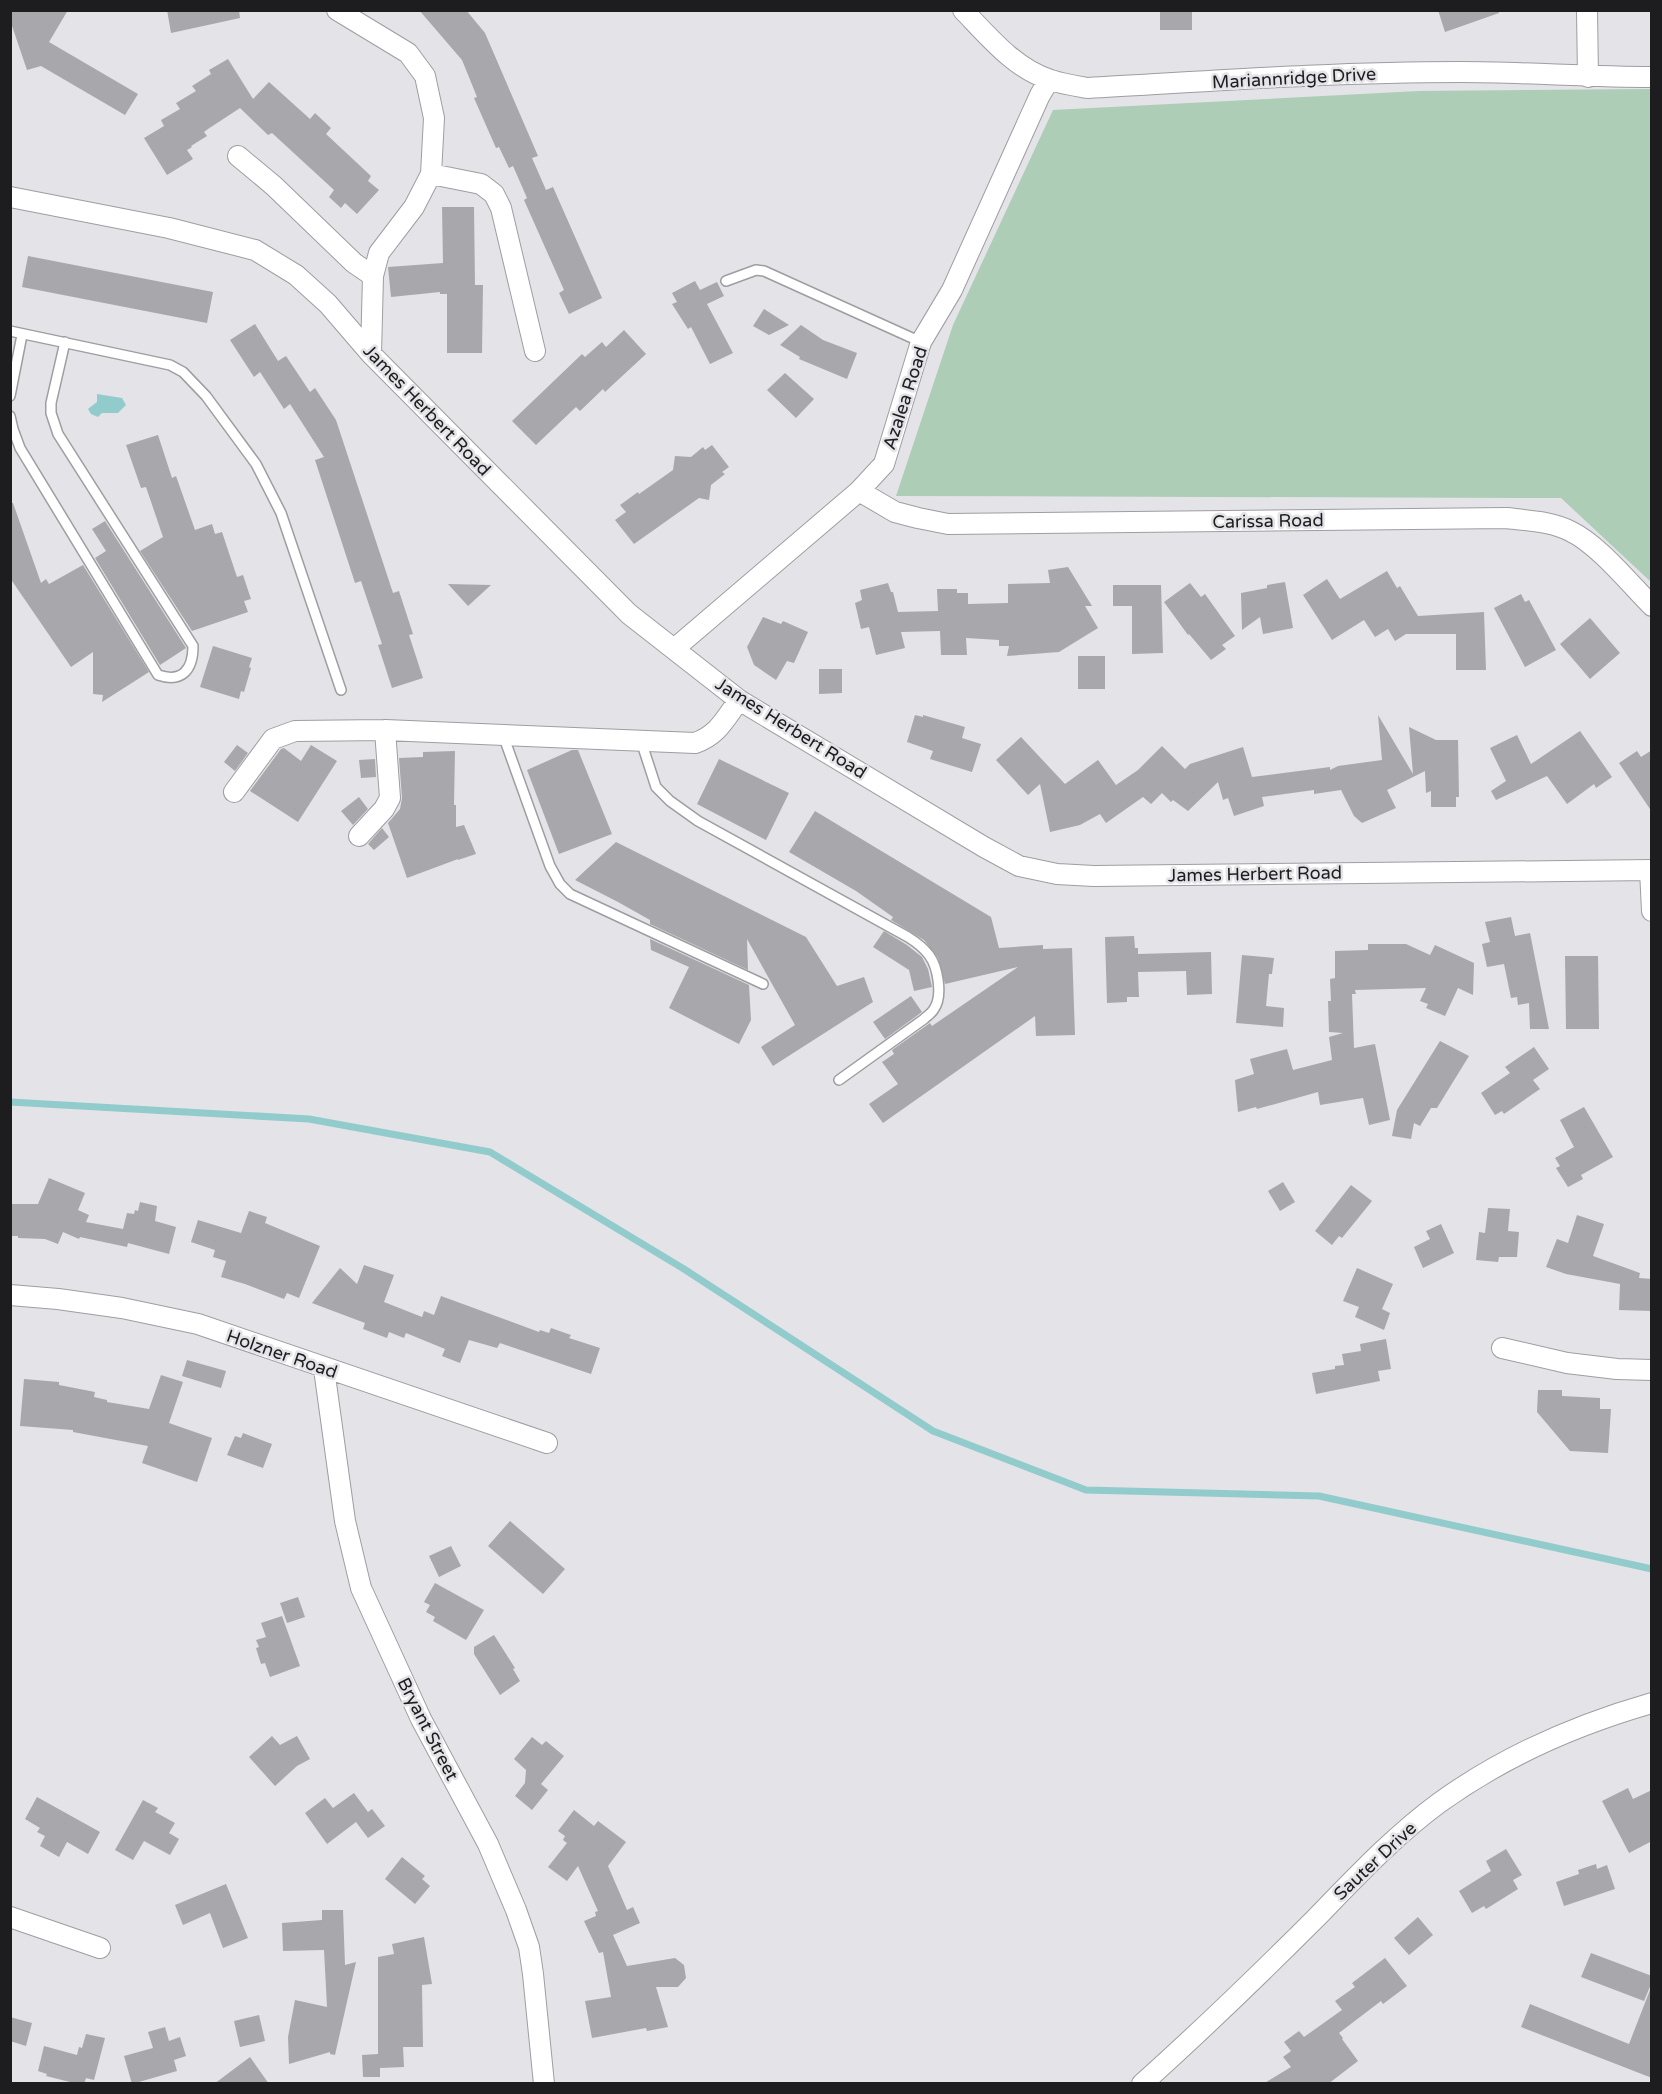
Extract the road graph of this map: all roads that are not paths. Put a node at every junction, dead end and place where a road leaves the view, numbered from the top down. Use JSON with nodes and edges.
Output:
{"nodes":[{"id":1,"x":337,"y":10,"type":"edge"},
{"id":2,"x":963,"y":10,"type":"edge"},
{"id":3,"x":1587,"y":10,"type":"edge"},
{"id":4,"x":1588,"y":77,"type":"junction"},
{"id":5,"x":1652,"y":77,"type":"edge"},
{"id":6,"x":1049,"y":80,"type":"junction"},
{"id":7,"x":238,"y":156,"type":"dead end"},
{"id":8,"x":431,"y":174,"type":"junction"},
{"id":9,"x":10,"y":197,"type":"edge"},
{"id":10,"x":373,"y":276,"type":"junction"},
{"id":11,"x":726,"y":281,"type":"dead end"},
{"id":12,"x":10,"y":331,"type":"edge"},
{"id":13,"x":22,"y":335,"type":"junction"},
{"id":14,"x":65,"y":342,"type":"junction"},
{"id":15,"x":921,"y":342,"type":"junction"},
{"id":16,"x":535,"y":351,"type":"dead end"},
{"id":17,"x":371,"y":354,"type":"junction"},
{"id":18,"x":10,"y":396,"type":"edge"},
{"id":19,"x":10,"y":416,"type":"edge"},
{"id":20,"x":859,"y":491,"type":"junction"},
{"id":21,"x":1652,"y":606,"type":"edge"},
{"id":22,"x":674,"y":649,"type":"junction"},
{"id":23,"x":341,"y":690,"type":"dead end"},
{"id":24,"x":740,"y":700,"type":"junction"},
{"id":25,"x":385,"y":730,"type":"junction"},
{"id":26,"x":503,"y":735,"type":"junction"},
{"id":27,"x":641,"y":741,"type":"junction"},
{"id":28,"x":234,"y":792,"type":"dead end"},
{"id":29,"x":359,"y":836,"type":"dead end"},
{"id":30,"x":1651,"y":870,"type":"edge"},
{"id":31,"x":1652,"y":911,"type":"edge"},
{"id":32,"x":763,"y":984,"type":"dead end"},
{"id":33,"x":839,"y":1080,"type":"dead end"},
{"id":34,"x":10,"y":1295,"type":"edge"},
{"id":35,"x":1502,"y":1348,"type":"dead end"},
{"id":36,"x":324,"y":1369,"type":"junction"},
{"id":37,"x":1652,"y":1370,"type":"edge"},
{"id":38,"x":548,"y":1443,"type":"dead end"},
{"id":39,"x":1652,"y":1703,"type":"edge"},
{"id":40,"x":10,"y":1917,"type":"edge"},
{"id":41,"x":100,"y":1948,"type":"dead end"},
{"id":42,"x":544,"y":2084,"type":"edge"},
{"id":43,"x":1142,"y":2084,"type":"edge"}],
"edges":[{"from":1,"to":8,"type":"street"},
{"from":2,"to":6,"type":"street","name":"Mariannridge Drive"},
{"from":3,"to":4,"type":"street"},
{"from":4,"to":5,"type":"street","name":"Mariannridge Drive"},
{"from":4,"to":6,"type":"street","name":"Mariannridge Drive"},
{"from":6,"to":15,"type":"street","name":"Azalea Road"},
{"from":7,"to":10,"type":"street"},
{"from":8,"to":10,"type":"street"},
{"from":8,"to":16,"type":"street"},
{"from":9,"to":17,"type":"street","name":"James Herbert Road"},
{"from":10,"to":17,"type":"street"},
{"from":11,"to":15,"type":"lane"},
{"from":12,"to":13,"type":"lane"},
{"from":13,"to":14,"type":"lane"},
{"from":13,"to":18,"type":"lane"},
{"from":14,"to":19,"type":"lane"},
{"from":14,"to":23,"type":"lane"},
{"from":15,"to":20,"type":"street","name":"Azalea Road"},
{"from":17,"to":22,"type":"street","name":"James Herbert Road"},
{"from":20,"to":21,"type":"street","name":"Carissa Road"},
{"from":20,"to":22,"type":"street","name":"Azalea Road"},
{"from":22,"to":24,"type":"street","name":"James Herbert Road"},
{"from":24,"to":27,"type":"street"},
{"from":24,"to":30,"type":"street","name":"James Herbert Road"},
{"from":25,"to":26,"type":"street"},
{"from":25,"to":28,"type":"street"},
{"from":25,"to":29,"type":"street"},
{"from":26,"to":27,"type":"street"},
{"from":26,"to":32,"type":"lane"},
{"from":27,"to":33,"type":"lane"},
{"from":30,"to":31,"type":"street"},
{"from":34,"to":36,"type":"street","name":"Holzner Road"},
{"from":35,"to":37,"type":"street"},
{"from":36,"to":38,"type":"street","name":"Holzner Road"},
{"from":36,"to":42,"type":"street","name":"Bryant Street"},
{"from":39,"to":43,"type":"street","name":"Sauter Drive"},
{"from":40,"to":41,"type":"street"}]}
